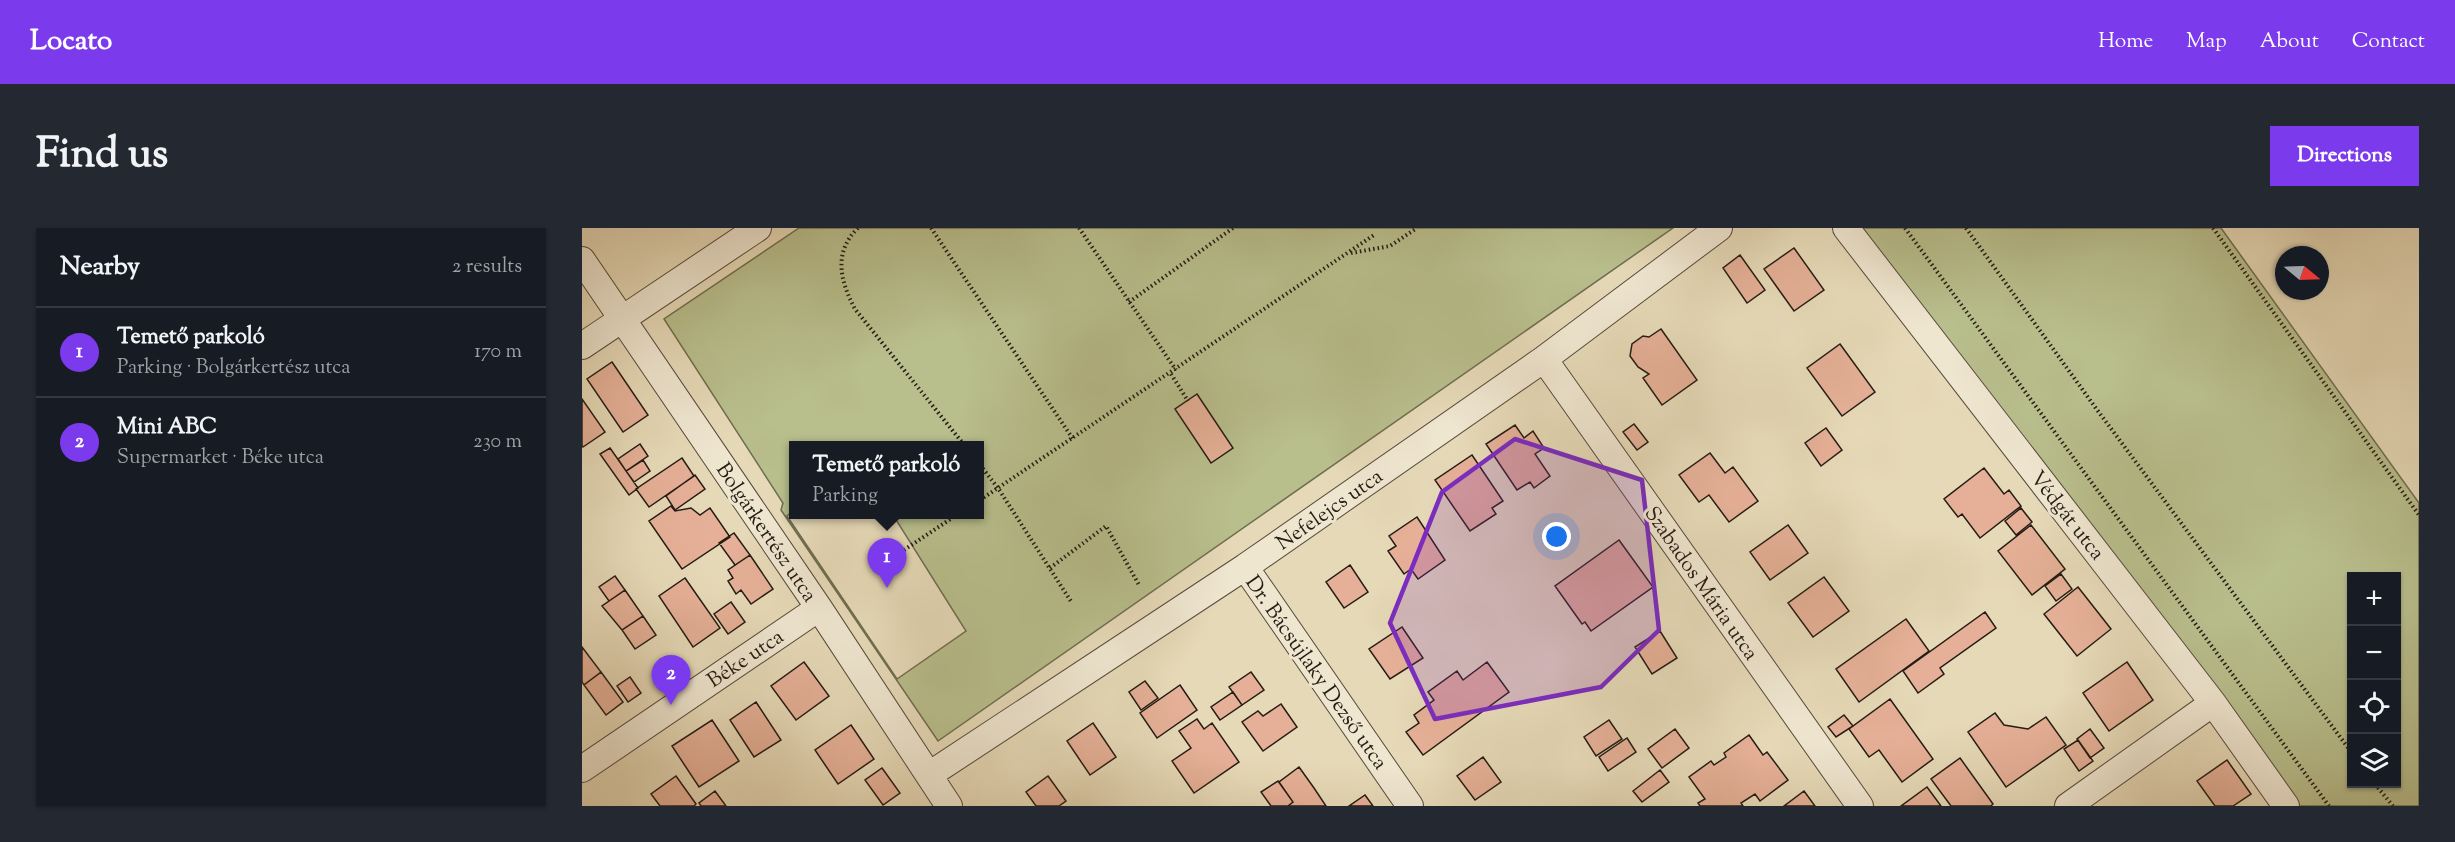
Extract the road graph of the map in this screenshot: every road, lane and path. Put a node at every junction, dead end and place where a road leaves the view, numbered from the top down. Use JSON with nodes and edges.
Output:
{"nodes":[{"id":1,"x":758,"y":228,"type":"edge"},
{"id":2,"x":858,"y":228,"type":"edge"},
{"id":3,"x":931,"y":228,"type":"edge"},
{"id":4,"x":1079,"y":228,"type":"edge"},
{"id":5,"x":1233,"y":228,"type":"edge"},
{"id":6,"x":1417,"y":228,"type":"edge"},
{"id":7,"x":1719,"y":228,"type":"edge"},
{"id":8,"x":1846,"y":228,"type":"edge"},
{"id":9,"x":1905,"y":228,"type":"edge"},
{"id":10,"x":1966,"y":228,"type":"edge"},
{"id":11,"x":2213,"y":228,"type":"edge"},
{"id":12,"x":1374,"y":236,"type":"dead end"},
{"id":13,"x":1344,"y":256,"type":"junction"},
{"id":14,"x":582,"y":260,"type":"edge"},
{"id":15,"x":1129,"y":302,"type":"junction"},
{"id":16,"x":622,"y":319,"type":"junction"},
{"id":17,"x":582,"y":346,"type":"edge"},
{"id":18,"x":1544,"y":359,"type":"junction"},
{"id":19,"x":1176,"y":370,"type":"junction"},
{"id":20,"x":1171,"y":374,"type":"junction"},
{"id":21,"x":1188,"y":400,"type":"dead end"},
{"id":22,"x":1072,"y":439,"type":"junction"},
{"id":23,"x":960,"y":441,"type":"edge"},
{"id":24,"x":984,"y":470,"type":"edge"},
{"id":25,"x":998,"y":488,"type":"junction"},
{"id":26,"x":984,"y":497,"type":"edge"},
{"id":27,"x":2419,"y":515,"type":"edge"},
{"id":28,"x":950,"y":519,"type":"edge"},
{"id":29,"x":1245,"y":567,"type":"junction"},
{"id":30,"x":1050,"y":568,"type":"junction"},
{"id":31,"x":874,"y":570,"type":"dead end"},
{"id":32,"x":1139,"y":585,"type":"dead end"},
{"id":33,"x":1072,"y":603,"type":"dead end"},
{"id":34,"x":819,"y":608,"type":"junction"},
{"id":35,"x":2213,"y":704,"type":"junction"},
{"id":36,"x":2347,"y":746,"type":"edge"},
{"id":37,"x":582,"y":769,"type":"edge"},
{"id":38,"x":929,"y":775,"type":"junction"},
{"id":39,"x":2379,"y":788,"type":"edge"},
{"id":40,"x":949,"y":806,"type":"edge"},
{"id":41,"x":1410,"y":806,"type":"edge"},
{"id":42,"x":1860,"y":806,"type":"edge"},
{"id":43,"x":2068,"y":806,"type":"edge"},
{"id":44,"x":2286,"y":806,"type":"edge"},
{"id":45,"x":2329,"y":806,"type":"edge"},
{"id":46,"x":2393,"y":806,"type":"edge"}],
"edges":[{"from":1,"to":16,"type":"street"},
{"from":2,"to":23,"type":"path"},
{"from":3,"to":22,"type":"path"},
{"from":4,"to":15,"type":"path"},
{"from":5,"to":15,"type":"path"},
{"from":6,"to":13,"type":"path"},
{"from":7,"to":18,"type":"street","name":"Nefelejcs utca"},
{"from":8,"to":35,"type":"street","name":"Védgát utca"},
{"from":9,"to":45,"type":"path"},
{"from":10,"to":36,"type":"path"},
{"from":11,"to":27,"type":"path"},
{"from":12,"to":13,"type":"path"},
{"from":13,"to":19,"type":"path"},
{"from":14,"to":16,"type":"street","name":"Bolgárkertész utca"},
{"from":15,"to":19,"type":"path"},
{"from":16,"to":17,"type":"street"},
{"from":16,"to":34,"type":"street","name":"Bolgárkertész utca"},
{"from":18,"to":29,"type":"street","name":"Nefelejcs utca"},
{"from":18,"to":42,"type":"street","name":"Szabados Mária utca"},
{"from":19,"to":20,"type":"path"},
{"from":20,"to":21,"type":"path"},
{"from":20,"to":22,"type":"path"},
{"from":22,"to":25,"type":"path"},
{"from":24,"to":25,"type":"path"},
{"from":25,"to":26,"type":"path"},
{"from":25,"to":30,"type":"path"},
{"from":28,"to":31,"type":"path"},
{"from":29,"to":38,"type":"street","name":"Nefelejcs utca"},
{"from":29,"to":41,"type":"street","name":"Dr. Bácsújlaky Dezső utca"},
{"from":30,"to":32,"type":"path"},
{"from":30,"to":33,"type":"path"},
{"from":34,"to":37,"type":"street","name":"Béke utca"},
{"from":34,"to":38,"type":"street","name":"Bolgárkertész utca"},
{"from":35,"to":43,"type":"street"},
{"from":35,"to":44,"type":"street","name":"Védgát utca"},
{"from":38,"to":40,"type":"street","name":"Bolgárkertész utca"},
{"from":39,"to":46,"type":"path"}]}
